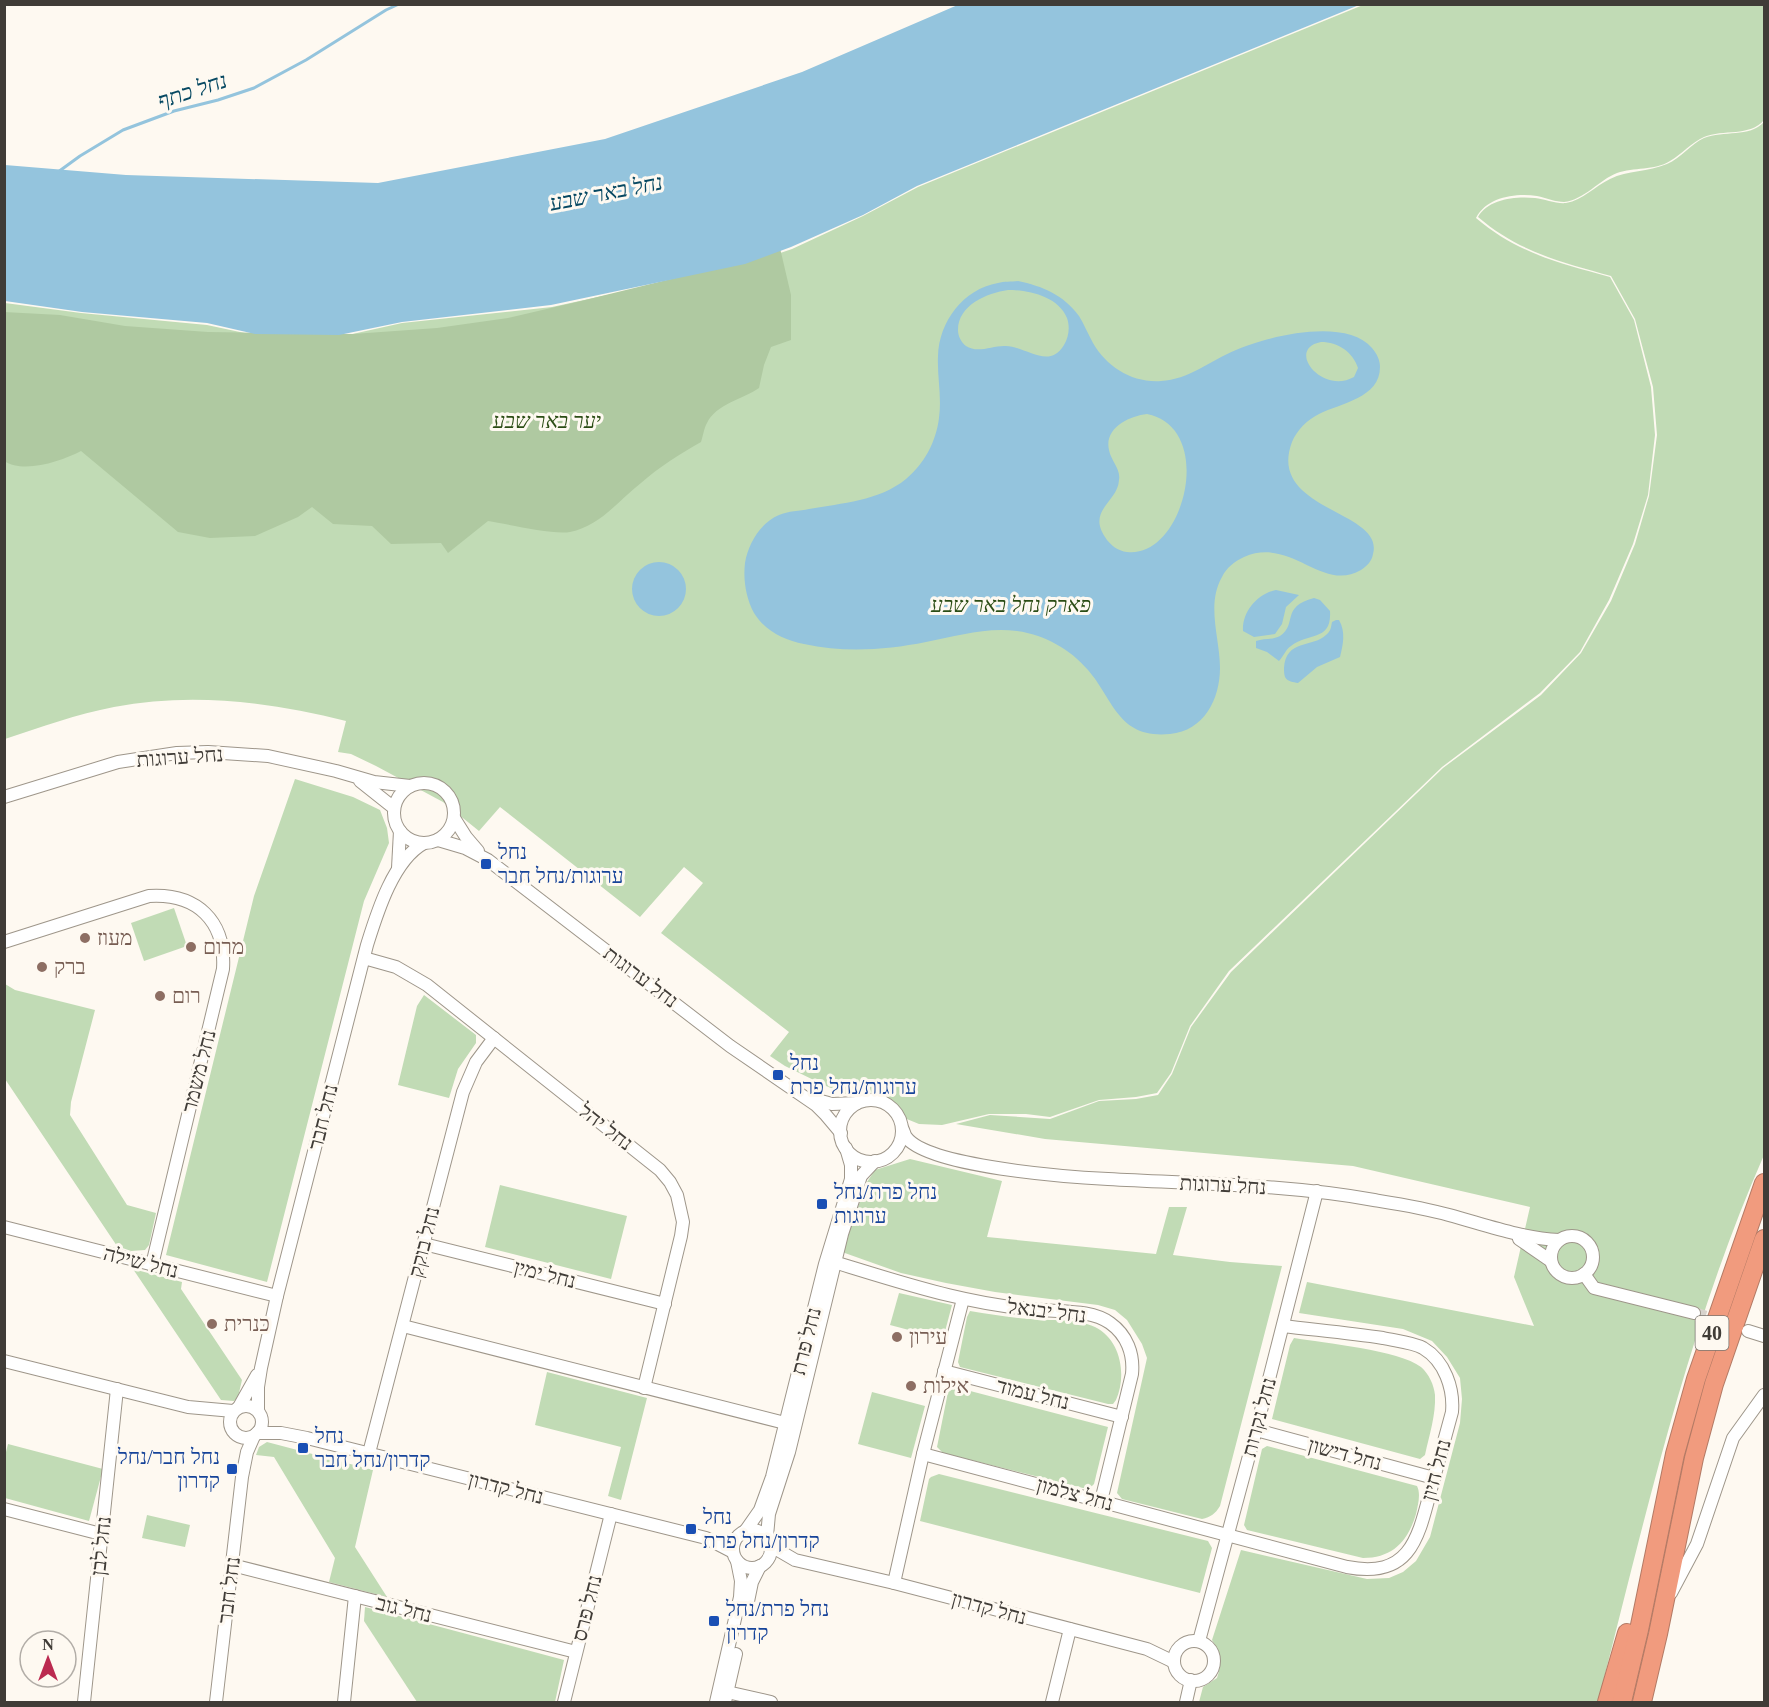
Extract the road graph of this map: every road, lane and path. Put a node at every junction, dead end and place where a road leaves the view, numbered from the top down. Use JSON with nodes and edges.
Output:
{"nodes":[{"id":1,"x":357,"y":778,"type":"junction"},
{"id":2,"x":410,"y":786,"type":"junction"},
{"id":3,"x":4,"y":797,"type":"edge"},
{"id":4,"x":394,"y":808,"type":"junction"},
{"id":5,"x":454,"y":818,"type":"junction"},
{"id":6,"x":400,"y":831,"type":"junction"},
{"id":7,"x":438,"y":840,"type":"junction"},
{"id":8,"x":424,"y":843,"type":"junction"},
{"id":9,"x":488,"y":860,"type":"junction"},
{"id":10,"x":398,"y":869,"type":"junction"},
{"id":11,"x":4,"y":942,"type":"edge"},
{"id":12,"x":364,"y":958,"type":"junction"},
{"id":13,"x":494,"y":1038,"type":"junction"},
{"id":14,"x":795,"y":1092,"type":"junction"},
{"id":15,"x":858,"y":1103,"type":"junction"},
{"id":16,"x":902,"y":1128,"type":"junction"},
{"id":17,"x":841,"y":1133,"type":"junction"},
{"id":18,"x":846,"y":1148,"type":"junction"},
{"id":19,"x":895,"y":1151,"type":"junction"},
{"id":20,"x":933,"y":1152,"type":"junction"},
{"id":21,"x":875,"y":1161,"type":"junction"},
{"id":22,"x":1764,"y":1183,"type":"edge"},
{"id":23,"x":1317,"y":1191,"type":"junction"},
{"id":24,"x":4,"y":1227,"type":"edge"},
{"id":25,"x":1510,"y":1234,"type":"junction"},
{"id":26,"x":1764,"y":1239,"type":"edge"},
{"id":27,"x":1559,"y":1240,"type":"junction"},
{"id":28,"x":424,"y":1244,"type":"junction"},
{"id":29,"x":1551,"y":1261,"type":"junction"},
{"id":30,"x":834,"y":1262,"type":"junction"},
{"id":31,"x":152,"y":1265,"type":"junction"},
{"id":32,"x":1584,"y":1274,"type":"junction"},
{"id":33,"x":277,"y":1296,"type":"junction"},
{"id":34,"x":963,"y":1299,"type":"junction"},
{"id":35,"x":665,"y":1304,"type":"junction"},
{"id":36,"x":1694,"y":1313,"type":"tunnel mouth"},
{"id":37,"x":403,"y":1326,"type":"junction"},
{"id":38,"x":1283,"y":1326,"type":"junction"},
{"id":39,"x":1748,"y":1331,"type":"dead end"},
{"id":40,"x":1764,"y":1336,"type":"edge"},
{"id":41,"x":4,"y":1361,"type":"edge"},
{"id":42,"x":261,"y":1368,"type":"junction"},
{"id":43,"x":944,"y":1371,"type":"junction"},
{"id":44,"x":644,"y":1388,"type":"junction"},
{"id":45,"x":117,"y":1389,"type":"junction"},
{"id":46,"x":1764,"y":1395,"type":"edge"},
{"id":47,"x":188,"y":1407,"type":"junction"},
{"id":48,"x":236,"y":1409,"type":"junction"},
{"id":49,"x":260,"y":1414,"type":"junction"},
{"id":50,"x":1122,"y":1417,"type":"junction"},
{"id":51,"x":785,"y":1423,"type":"junction"},
{"id":52,"x":232,"y":1430,"type":"junction"},
{"id":53,"x":1256,"y":1430,"type":"junction"},
{"id":54,"x":256,"y":1434,"type":"junction"},
{"id":55,"x":307,"y":1438,"type":"junction"},
{"id":56,"x":369,"y":1453,"type":"junction"},
{"id":57,"x":923,"y":1454,"type":"junction"},
{"id":58,"x":1694,"y":1458,"type":"junction"},
{"id":59,"x":242,"y":1477,"type":"junction"},
{"id":60,"x":1434,"y":1478,"type":"junction"},
{"id":61,"x":1668,"y":1486,"type":"junction"},
{"id":62,"x":1101,"y":1501,"type":"junction"},
{"id":63,"x":4,"y":1509,"type":"edge"},
{"id":64,"x":611,"y":1514,"type":"junction"},
{"id":65,"x":742,"y":1532,"type":"junction"},
{"id":66,"x":101,"y":1534,"type":"junction"},
{"id":67,"x":1228,"y":1534,"type":"junction"},
{"id":68,"x":706,"y":1538,"type":"junction"},
{"id":69,"x":769,"y":1541,"type":"junction"},
{"id":70,"x":735,"y":1556,"type":"junction"},
{"id":71,"x":795,"y":1560,"type":"junction"},
{"id":72,"x":232,"y":1565,"type":"junction"},
{"id":73,"x":763,"y":1565,"type":"junction"},
{"id":74,"x":894,"y":1583,"type":"junction"},
{"id":75,"x":1672,"y":1591,"type":"junction"},
{"id":76,"x":355,"y":1596,"type":"junction"},
{"id":77,"x":1070,"y":1629,"type":"junction"},
{"id":78,"x":1658,"y":1634,"type":"junction"},
{"id":79,"x":1199,"y":1641,"type":"junction"},
{"id":80,"x":1147,"y":1649,"type":"junction"},
{"id":81,"x":1178,"y":1649,"type":"junction"},
{"id":82,"x":576,"y":1652,"type":"junction"},
{"id":83,"x":1174,"y":1662,"type":"junction"},
{"id":84,"x":1191,"y":1680,"type":"junction"},
{"id":85,"x":726,"y":1697,"type":"edge"},
{"id":86,"x":84,"y":1702,"type":"edge"},
{"id":87,"x":216,"y":1702,"type":"edge"},
{"id":88,"x":344,"y":1702,"type":"edge"},
{"id":89,"x":564,"y":1702,"type":"edge"},
{"id":90,"x":716,"y":1702,"type":"edge"},
{"id":91,"x":771,"y":1702,"type":"edge"},
{"id":92,"x":1052,"y":1702,"type":"edge"},
{"id":93,"x":1186,"y":1702,"type":"edge"},
{"id":94,"x":1607,"y":1702,"type":"edge"},
{"id":95,"x":1622,"y":1702,"type":"edge"},
{"id":96,"x":1642,"y":1702,"type":"edge"},
{"id":97,"x":1654,"y":1702,"type":"edge"}],
"edges":[{"from":1,"to":2,"type":"street","name":"נחל ערוגות"},
{"from":1,"to":3,"type":"street","name":"נחל ערוגות"},
{"from":1,"to":4,"type":"street","name":"נחל ערוגות"},
{"from":2,"to":4,"type":"street"},
{"from":2,"to":5,"type":"street"},
{"from":4,"to":6,"type":"street"},
{"from":5,"to":7,"type":"street"},
{"from":5,"to":9,"type":"street","name":"נחל ערוגות"},
{"from":6,"to":8,"type":"street"},
{"from":6,"to":10,"type":"street","name":"נחל חבר"},
{"from":7,"to":8,"type":"street"},
{"from":7,"to":9,"type":"street","name":"נחל ערוגות"},
{"from":8,"to":10,"type":"street","name":"נחל חבר"},
{"from":9,"to":14,"type":"street","name":"נחל ערוגות"},
{"from":10,"to":12,"type":"street","name":"נחל חבר"},
{"from":11,"to":31,"type":"street","name":"נחל משמר"},
{"from":12,"to":13,"type":"street","name":"נחל יהל"},
{"from":12,"to":33,"type":"street","name":"נחל חבר"},
{"from":13,"to":28,"type":"street","name":"נחל בוקק"},
{"from":13,"to":35,"type":"street","name":"נחל יהל"},
{"from":14,"to":15,"type":"street","name":"נחל ערוגות"},
{"from":14,"to":17,"type":"street","name":"נחל ערוגות"},
{"from":15,"to":16,"type":"street"},
{"from":15,"to":17,"type":"street"},
{"from":16,"to":19,"type":"street"},
{"from":16,"to":20,"type":"street","name":"נחל ערוגות"},
{"from":17,"to":18,"type":"street"},
{"from":18,"to":21,"type":"street"},
{"from":18,"to":51,"type":"street","name":"נחל פרת"},
{"from":19,"to":20,"type":"street","name":"נחל ערוגות"},
{"from":19,"to":21,"type":"street"},
{"from":20,"to":23,"type":"street","name":"נחל ערוגות"},
{"from":21,"to":30,"type":"street","name":"נחל פרת"},
{"from":22,"to":61,"type":"highway","number":"40"},
{"from":23,"to":25,"type":"street","name":"נחל ערוגות"},
{"from":23,"to":38,"type":"street","name":"נחל נקרות"},
{"from":24,"to":31,"type":"street","name":"נחל שילה"},
{"from":25,"to":27,"type":"street","name":"נחל ערוגות"},
{"from":25,"to":29,"type":"street","name":"נחל ערוגות"},
{"from":26,"to":58,"type":"highway","number":"40"},
{"from":27,"to":29,"type":"street"},
{"from":27,"to":32,"type":"street"},
{"from":28,"to":35,"type":"street","name":"נחל ימין"},
{"from":28,"to":37,"type":"street","name":"נחל בוקק"},
{"from":29,"to":32,"type":"street"},
{"from":30,"to":34,"type":"street","name":"נחל יבנאל"},
{"from":30,"to":69,"type":"street","name":"נחל פרת"},
{"from":31,"to":33,"type":"street","name":"נחל שילה"},
{"from":32,"to":36,"type":"street"},
{"from":33,"to":42,"type":"street","name":"נחל חבר"},
{"from":34,"to":43,"type":"street"},
{"from":34,"to":50,"type":"street","name":"נחל יבנאל"},
{"from":35,"to":44,"type":"street","name":"נחל יהל"},
{"from":37,"to":44,"type":"street"},
{"from":37,"to":56,"type":"street","name":"נחל בוקק"},
{"from":38,"to":53,"type":"street","name":"נחל נקרות"},
{"from":38,"to":60,"type":"street","name":"נחל חיון"},
{"from":39,"to":40,"type":"street"},
{"from":41,"to":45,"type":"street"},
{"from":42,"to":48,"type":"street","name":"נחל חבר"},
{"from":42,"to":49,"type":"street","name":"נחל חבר"},
{"from":43,"to":50,"type":"street","name":"נחל עמוד"},
{"from":43,"to":57,"type":"street"},
{"from":44,"to":51,"type":"street"},
{"from":45,"to":47,"type":"street"},
{"from":45,"to":66,"type":"street","name":"נחל לבן"},
{"from":46,"to":75,"type":"street"},
{"from":47,"to":48,"type":"street"},
{"from":47,"to":52,"type":"street"},
{"from":48,"to":49,"type":"street"},
{"from":48,"to":52,"type":"street"},
{"from":49,"to":54,"type":"street"},
{"from":49,"to":55,"type":"street","name":"נחל קדרון"},
{"from":50,"to":62,"type":"street","name":"נחל יבנאל"},
{"from":51,"to":65,"type":"street","name":"נחל פרת"},
{"from":52,"to":54,"type":"street"},
{"from":52,"to":59,"type":"street","name":"נחל חבר"},
{"from":53,"to":60,"type":"street","name":"נחל דישון"},
{"from":53,"to":67,"type":"street","name":"נחל נקרות"},
{"from":54,"to":55,"type":"street","name":"נחל קדרון"},
{"from":54,"to":59,"type":"street","name":"נחל חבר"},
{"from":55,"to":56,"type":"street","name":"נחל קדרון"},
{"from":56,"to":64,"type":"street","name":"נחל קדרון"},
{"from":57,"to":62,"type":"street","name":"נחל צלמון"},
{"from":57,"to":74,"type":"street"},
{"from":58,"to":75,"type":"highway"},
{"from":58,"to":78,"type":"highway","number":"40"},
{"from":59,"to":72,"type":"street","name":"נחל חבר"},
{"from":60,"to":67,"type":"street","name":"נחל חיון"},
{"from":61,"to":94,"type":"highway"},
{"from":61,"to":95,"type":"highway","number":"40"},
{"from":62,"to":67,"type":"street","name":"נחל צלמון"},
{"from":63,"to":66,"type":"street"},
{"from":64,"to":68,"type":"street","name":"נחל קדרון"},
{"from":64,"to":82,"type":"street","name":"נחל פרס"},
{"from":65,"to":68,"type":"street","name":"נחל קדרון"},
{"from":65,"to":69,"type":"street"},
{"from":65,"to":70,"type":"street"},
{"from":66,"to":86,"type":"street","name":"נחל לבן"},
{"from":67,"to":79,"type":"street","name":"נחל נקרות"},
{"from":68,"to":70,"type":"street","name":"נחל קדרון"},
{"from":69,"to":71,"type":"street","name":"נחל קדרון"},
{"from":69,"to":73,"type":"street"},
{"from":70,"to":73,"type":"street"},
{"from":70,"to":90,"type":"street"},
{"from":71,"to":73,"type":"street","name":"נחל קדרון"},
{"from":71,"to":74,"type":"street","name":"נחל קדרון"},
{"from":72,"to":76,"type":"street","name":"נחל גוב"},
{"from":72,"to":87,"type":"street","name":"נחל חבר"},
{"from":73,"to":85,"type":"street"},
{"from":74,"to":77,"type":"street","name":"נחל קדרון"},
{"from":75,"to":78,"type":"street"},
{"from":75,"to":97,"type":"highway"},
{"from":76,"to":82,"type":"street","name":"נחל גוב"},
{"from":76,"to":88,"type":"street"},
{"from":77,"to":80,"type":"street","name":"נחל קדרון"},
{"from":77,"to":92,"type":"street"},
{"from":78,"to":96,"type":"highway","number":"40"},
{"from":79,"to":81,"type":"street"},
{"from":79,"to":84,"type":"street"},
{"from":80,"to":81,"type":"street","name":"נחל קדרון"},
{"from":80,"to":83,"type":"street","name":"נחל קדרון"},
{"from":81,"to":83,"type":"street"},
{"from":82,"to":89,"type":"street","name":"נחל פרס"},
{"from":83,"to":84,"type":"street"},
{"from":84,"to":93,"type":"street"},
{"from":85,"to":91,"type":"street"}]}
